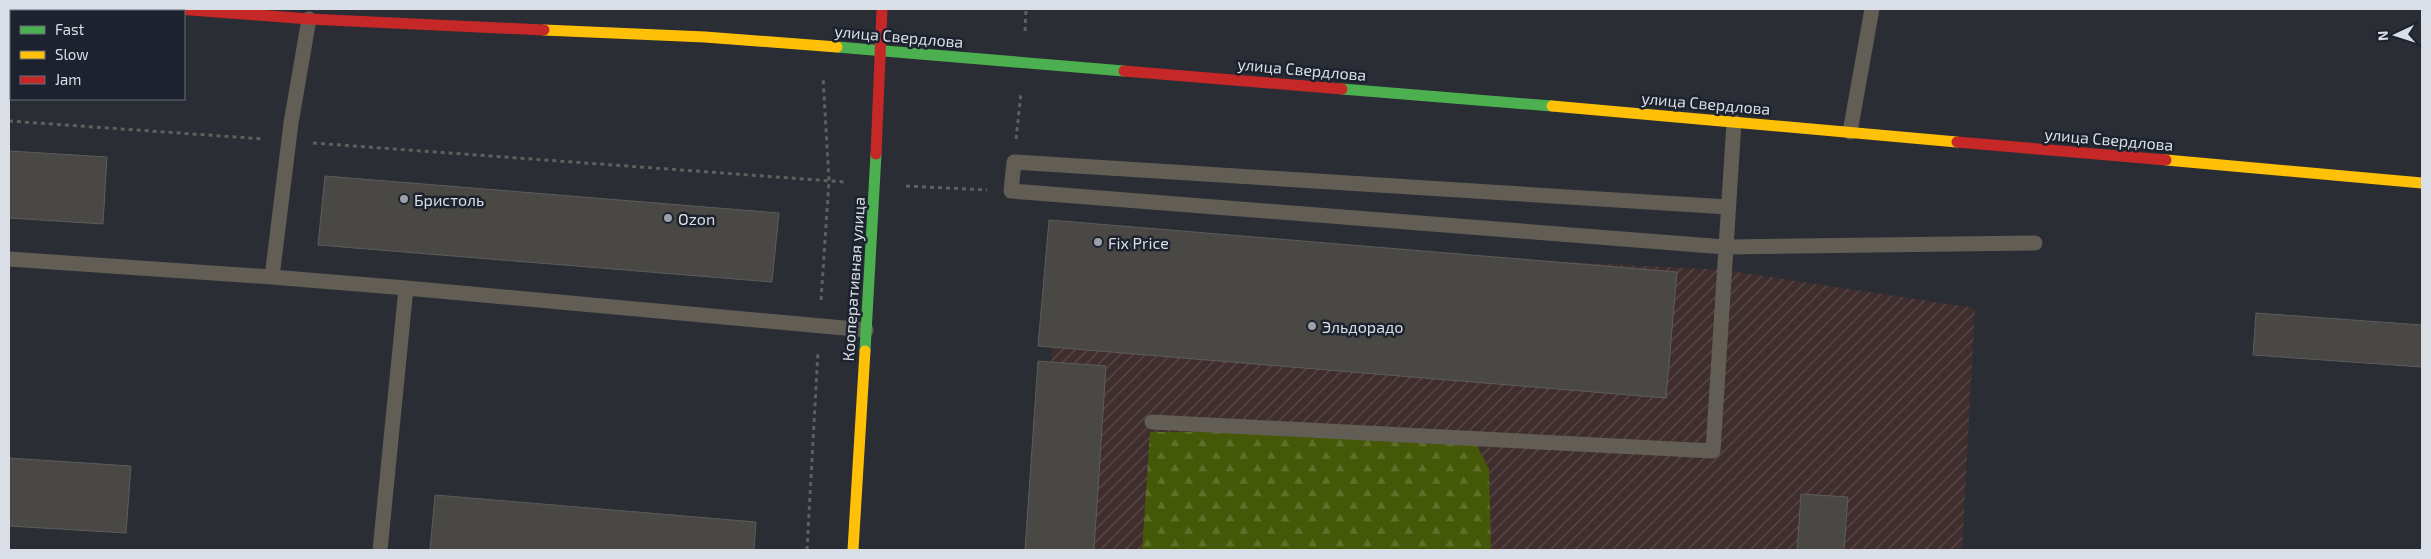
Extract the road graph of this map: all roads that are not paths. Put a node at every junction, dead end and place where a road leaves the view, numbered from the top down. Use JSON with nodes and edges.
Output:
{"nodes":[{"id":1,"x":178,"y":9,"type":"edge"},
{"id":2,"x":882,"y":9,"type":"edge"},
{"id":3,"x":1872,"y":9,"type":"edge"},
{"id":4,"x":390,"y":16,"type":"edge"},
{"id":5,"x":309,"y":19,"type":"junction"},
{"id":6,"x":880,"y":51,"type":"junction"},
{"id":7,"x":1734,"y":122,"type":"junction"},
{"id":8,"x":1850,"y":132,"type":"junction"},
{"id":9,"x":2422,"y":183,"type":"edge"},
{"id":10,"x":1728,"y":207,"type":"junction"},
{"id":11,"x":2035,"y":243,"type":"dead end"},
{"id":12,"x":1725,"y":247,"type":"junction"},
{"id":13,"x":9,"y":258,"type":"edge"},
{"id":14,"x":272,"y":277,"type":"junction"},
{"id":15,"x":406,"y":288,"type":"junction"},
{"id":16,"x":866,"y":330,"type":"junction"},
{"id":17,"x":1152,"y":422,"type":"dead end"},
{"id":18,"x":380,"y":550,"type":"edge"},
{"id":19,"x":853,"y":550,"type":"edge"}],
"edges":[{"from":1,"to":5,"type":"main road","name":"улица Свердлова"},
{"from":2,"to":6,"type":"main road","name":"Кооперативная улица"},
{"from":3,"to":8,"type":"lane"},
{"from":4,"to":5,"type":"main road","name":"улица Свердлова"},
{"from":4,"to":6,"type":"main road","name":"улица Свердлова"},
{"from":5,"to":14,"type":"lane"},
{"from":6,"to":7,"type":"main road","name":"улица Свердлова"},
{"from":6,"to":16,"type":"main road","name":"Кооперативная улица"},
{"from":7,"to":8,"type":"main road","name":"улица Свердлова"},
{"from":7,"to":10,"type":"lane"},
{"from":8,"to":9,"type":"main road","name":"улица Свердлова"},
{"from":10,"to":12,"type":"lane"},
{"from":10,"to":12,"type":"lane"},
{"from":11,"to":12,"type":"lane"},
{"from":12,"to":17,"type":"lane"},
{"from":13,"to":14,"type":"lane"},
{"from":14,"to":15,"type":"lane"},
{"from":15,"to":16,"type":"lane"},
{"from":15,"to":18,"type":"lane"},
{"from":16,"to":19,"type":"main road","name":"Кооперативная улица"}]}
